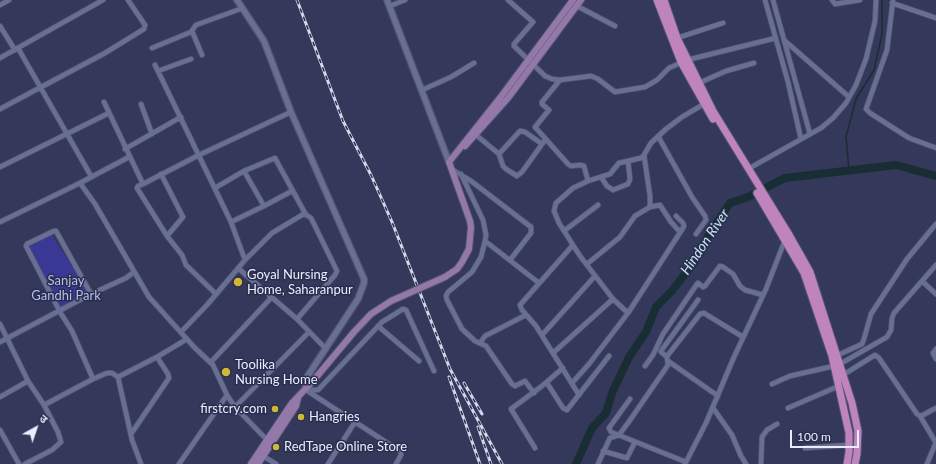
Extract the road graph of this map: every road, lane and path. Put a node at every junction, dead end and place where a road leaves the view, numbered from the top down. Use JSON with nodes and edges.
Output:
{"nodes":[{"id":1,"x":9,"y":0,"type":"edge"},
{"id":2,"x":103,"y":0,"type":"edge"},
{"id":3,"x":128,"y":0,"type":"edge"},
{"id":4,"x":237,"y":0,"type":"edge"},
{"id":5,"x":405,"y":0,"type":"edge"},
{"id":6,"x":508,"y":0,"type":"edge"},
{"id":7,"x":657,"y":0,"type":"edge"},
{"id":8,"x":664,"y":0,"type":"edge"},
{"id":9,"x":832,"y":0,"type":"edge"},
{"id":10,"x":860,"y":0,"type":"edge"},
{"id":11,"x":876,"y":0,"type":"edge"},
{"id":12,"x":770,"y":1,"type":"edge"},
{"id":13,"x":577,"y":2,"type":"edge"},
{"id":14,"x":892,"y":2,"type":"edge"},
{"id":15,"x":388,"y":3,"type":"edge"},
{"id":16,"x":0,"y":5,"type":"edge"},
{"id":17,"x":243,"y":8,"type":"junction"},
{"id":18,"x":936,"y":18,"type":"edge"},
{"id":19,"x":723,"y":23,"type":"dead end"},
{"id":20,"x":0,"y":26,"type":"edge"},
{"id":21,"x":615,"y":26,"type":"dead end"},
{"id":22,"x":192,"y":31,"type":"junction"},
{"id":23,"x":677,"y":38,"type":"junction"},
{"id":24,"x":776,"y":38,"type":"junction"},
{"id":25,"x":783,"y":39,"type":"junction"},
{"id":26,"x":152,"y":48,"type":"dead end"},
{"id":27,"x":17,"y":49,"type":"junction"},
{"id":28,"x":202,"y":55,"type":"dead end"},
{"id":29,"x":0,"y":58,"type":"edge"},
{"id":30,"x":191,"y":59,"type":"dead end"},
{"id":31,"x":684,"y":61,"type":"junction"},
{"id":32,"x":474,"y":63,"type":"dead end"},
{"id":33,"x":531,"y":63,"type":"junction"},
{"id":34,"x":754,"y":63,"type":"dead end"},
{"id":35,"x":155,"y":65,"type":"dead end"},
{"id":36,"x":158,"y":71,"type":"junction"},
{"id":37,"x":560,"y":80,"type":"junction"},
{"id":38,"x":699,"y":83,"type":"junction"},
{"id":39,"x":42,"y":87,"type":"junction"},
{"id":40,"x":422,"y":90,"type":"junction"},
{"id":41,"x":849,"y":97,"type":"junction"},
{"id":42,"x":104,"y":102,"type":"dead end"},
{"id":43,"x":141,"y":104,"type":"dead end"},
{"id":44,"x":704,"y":104,"type":"junction"},
{"id":45,"x":0,"y":110,"type":"edge"},
{"id":46,"x":291,"y":112,"type":"junction"},
{"id":47,"x":109,"y":113,"type":"junction"},
{"id":48,"x":181,"y":117,"type":"junction"},
{"id":49,"x":715,"y":119,"type":"junction"},
{"id":50,"x":67,"y":133,"type":"junction"},
{"id":51,"x":152,"y":134,"type":"junction"},
{"id":52,"x":476,"y":135,"type":"junction"},
{"id":53,"x":658,"y":136,"type":"junction"},
{"id":54,"x":805,"y":137,"type":"junction"},
{"id":55,"x":544,"y":142,"type":"junction"},
{"id":56,"x":936,"y":148,"type":"edge"},
{"id":57,"x":125,"y":149,"type":"junction"},
{"id":58,"x":459,"y":150,"type":"junction"},
{"id":59,"x":499,"y":154,"type":"junction"},
{"id":60,"x":199,"y":155,"type":"junction"},
{"id":61,"x":644,"y":155,"type":"junction"},
{"id":62,"x":130,"y":157,"type":"junction"},
{"id":63,"x":628,"y":161,"type":"junction"},
{"id":64,"x":449,"y":162,"type":"junction"},
{"id":65,"x":0,"y":167,"type":"edge"},
{"id":66,"x":452,"y":169,"type":"junction"},
{"id":67,"x":747,"y":170,"type":"junction"},
{"id":68,"x":244,"y":171,"type":"junction"},
{"id":69,"x":161,"y":174,"type":"junction"},
{"id":70,"x":461,"y":174,"type":"junction"},
{"id":71,"x":91,"y":176,"type":"junction"},
{"id":72,"x":601,"y":177,"type":"junction"},
{"id":73,"x":588,"y":181,"type":"junction"},
{"id":74,"x":80,"y":182,"type":"junction"},
{"id":75,"x":143,"y":184,"type":"junction"},
{"id":76,"x":215,"y":188,"type":"junction"},
{"id":77,"x":292,"y":191,"type":"junction"},
{"id":78,"x":598,"y":205,"type":"dead end"},
{"id":79,"x":264,"y":206,"type":"junction"},
{"id":80,"x":650,"y":207,"type":"junction"},
{"id":81,"x":771,"y":212,"type":"junction"},
{"id":82,"x":306,"y":214,"type":"junction"},
{"id":83,"x":676,"y":216,"type":"dead end"},
{"id":84,"x":0,"y":222,"type":"edge"},
{"id":85,"x":231,"y":222,"type":"junction"},
{"id":86,"x":936,"y":224,"type":"edge"},
{"id":87,"x":564,"y":231,"type":"junction"},
{"id":88,"x":680,"y":232,"type":"junction"},
{"id":89,"x":788,"y":232,"type":"junction"},
{"id":90,"x":696,"y":234,"type":"dead end"},
{"id":91,"x":167,"y":236,"type":"junction"},
{"id":92,"x":785,"y":240,"type":"junction"},
{"id":93,"x":485,"y":241,"type":"junction"},
{"id":94,"x":573,"y":245,"type":"junction"},
{"id":95,"x":794,"y":250,"type":"junction"},
{"id":96,"x":245,"y":260,"type":"junction"},
{"id":97,"x":510,"y":260,"type":"junction"},
{"id":98,"x":586,"y":264,"type":"junction"},
{"id":99,"x":936,"y":265,"type":"edge"},
{"id":100,"x":239,"y":269,"type":"junction"},
{"id":101,"x":134,"y":272,"type":"junction"},
{"id":102,"x":595,"y":276,"type":"junction"},
{"id":103,"x":922,"y":281,"type":"junction"},
{"id":104,"x":539,"y":283,"type":"junction"},
{"id":105,"x":91,"y":294,"type":"junction"},
{"id":106,"x":216,"y":294,"type":"junction"},
{"id":107,"x":936,"y":294,"type":"edge"},
{"id":108,"x":763,"y":295,"type":"junction"},
{"id":109,"x":271,"y":298,"type":"junction"},
{"id":110,"x":613,"y":299,"type":"junction"},
{"id":111,"x":698,"y":300,"type":"dead end"},
{"id":112,"x":60,"y":312,"type":"junction"},
{"id":113,"x":628,"y":313,"type":"junction"},
{"id":114,"x":526,"y":315,"type":"junction"},
{"id":115,"x":297,"y":319,"type":"junction"},
{"id":116,"x":0,"y":324,"type":"edge"},
{"id":117,"x":378,"y":326,"type":"junction"},
{"id":118,"x":181,"y":332,"type":"junction"},
{"id":119,"x":309,"y":332,"type":"junction"},
{"id":120,"x":542,"y":335,"type":"junction"},
{"id":121,"x":744,"y":337,"type":"junction"},
{"id":122,"x":7,"y":338,"type":"junction"},
{"id":123,"x":187,"y":339,"type":"junction"},
{"id":124,"x":0,"y":342,"type":"edge"},
{"id":125,"x":480,"y":343,"type":"junction"},
{"id":126,"x":326,"y":349,"type":"junction"},
{"id":127,"x":936,"y":349,"type":"edge"},
{"id":128,"x":554,"y":353,"type":"junction"},
{"id":129,"x":609,"y":356,"type":"dead end"},
{"id":130,"x":836,"y":356,"type":"junction"},
{"id":131,"x":158,"y":357,"type":"junction"},
{"id":132,"x":668,"y":359,"type":"junction"},
{"id":133,"x":936,"y":359,"type":"edge"},
{"id":134,"x":419,"y":361,"type":"dead end"},
{"id":135,"x":211,"y":362,"type":"junction"},
{"id":136,"x":837,"y":365,"type":"junction"},
{"id":137,"x":645,"y":366,"type":"dead end"},
{"id":138,"x":562,"y":368,"type":"junction"},
{"id":139,"x":434,"y":371,"type":"dead end"},
{"id":140,"x":843,"y":375,"type":"junction"},
{"id":141,"x":118,"y":377,"type":"junction"},
{"id":142,"x":93,"y":379,"type":"junction"},
{"id":143,"x":28,"y":381,"type":"junction"},
{"id":144,"x":546,"y":383,"type":"junction"},
{"id":145,"x":572,"y":383,"type":"junction"},
{"id":146,"x":772,"y":384,"type":"dead end"},
{"id":147,"x":839,"y":386,"type":"junction"},
{"id":148,"x":305,"y":390,"type":"junction"},
{"id":149,"x":534,"y":392,"type":"junction"},
{"id":150,"x":227,"y":394,"type":"junction"},
{"id":151,"x":579,"y":395,"type":"junction"},
{"id":152,"x":718,"y":396,"type":"junction"},
{"id":153,"x":0,"y":397,"type":"edge"},
{"id":154,"x":630,"y":399,"type":"dead end"},
{"id":155,"x":44,"y":405,"type":"junction"},
{"id":156,"x":235,"y":407,"type":"junction"},
{"id":157,"x":713,"y":408,"type":"junction"},
{"id":158,"x":788,"y":408,"type":"dead end"},
{"id":159,"x":936,"y":408,"type":"edge"},
{"id":160,"x":920,"y":416,"type":"junction"},
{"id":161,"x":355,"y":422,"type":"junction"},
{"id":162,"x":777,"y":424,"type":"dead end"},
{"id":163,"x":0,"y":430,"type":"edge"},
{"id":164,"x":131,"y":434,"type":"junction"},
{"id":165,"x":619,"y":435,"type":"junction"},
{"id":166,"x":269,"y":442,"type":"junction"},
{"id":167,"x":635,"y":442,"type":"junction"},
{"id":168,"x":936,"y":442,"type":"edge"},
{"id":169,"x":849,"y":445,"type":"junction"},
{"id":170,"x":535,"y":448,"type":"dead end"},
{"id":171,"x":805,"y":448,"type":"dead end"},
{"id":172,"x":603,"y":450,"type":"junction"},
{"id":173,"x":263,"y":456,"type":"junction"},
{"id":174,"x":686,"y":463,"type":"edge"},
{"id":175,"x":19,"y":464,"type":"edge"},
{"id":176,"x":25,"y":464,"type":"edge"},
{"id":177,"x":141,"y":464,"type":"edge"},
{"id":178,"x":179,"y":464,"type":"edge"},
{"id":179,"x":251,"y":464,"type":"edge"},
{"id":180,"x":258,"y":464,"type":"edge"},
{"id":181,"x":276,"y":464,"type":"edge"},
{"id":182,"x":328,"y":464,"type":"edge"},
{"id":183,"x":396,"y":464,"type":"edge"},
{"id":184,"x":598,"y":464,"type":"edge"},
{"id":185,"x":746,"y":464,"type":"edge"},
{"id":186,"x":761,"y":464,"type":"edge"},
{"id":187,"x":847,"y":464,"type":"edge"},
{"id":188,"x":854,"y":464,"type":"edge"},
{"id":189,"x":927,"y":464,"type":"edge"}],
"edges":[{"from":1,"to":16,"type":"street"},
{"from":2,"to":27,"type":"street"},
{"from":3,"to":39,"type":"street"},
{"from":4,"to":17,"type":"street"},
{"from":5,"to":15,"type":"street"},
{"from":6,"to":33,"type":"street"},
{"from":7,"to":31,"type":"main road"},
{"from":8,"to":23,"type":"main road"},
{"from":9,"to":10,"type":"street"},
{"from":11,"to":41,"type":"street"},
{"from":12,"to":24,"type":"street"},
{"from":12,"to":25,"type":"street"},
{"from":13,"to":21,"type":"street"},
{"from":13,"to":33,"type":"main road"},
{"from":14,"to":18,"type":"street"},
{"from":14,"to":56,"type":"street"},
{"from":15,"to":40,"type":"street"},
{"from":17,"to":22,"type":"street"},
{"from":17,"to":46,"type":"street"},
{"from":19,"to":23,"type":"street"},
{"from":20,"to":27,"type":"street"},
{"from":22,"to":26,"type":"street"},
{"from":22,"to":28,"type":"street"},
{"from":23,"to":31,"type":"main road"},
{"from":24,"to":31,"type":"street"},
{"from":24,"to":54,"type":"street"},
{"from":25,"to":41,"type":"street"},
{"from":25,"to":54,"type":"street"},
{"from":27,"to":29,"type":"street"},
{"from":27,"to":39,"type":"street"},
{"from":30,"to":36,"type":"street"},
{"from":31,"to":37,"type":"street"},
{"from":31,"to":38,"type":"main road"},
{"from":31,"to":44,"type":"main road"},
{"from":32,"to":40,"type":"street"},
{"from":33,"to":37,"type":"street"},
{"from":33,"to":52,"type":"main road"},
{"from":33,"to":58,"type":"main road"},
{"from":34,"to":38,"type":"street"},
{"from":35,"to":36,"type":"street"},
{"from":36,"to":48,"type":"street"},
{"from":37,"to":55,"type":"street"},
{"from":38,"to":49,"type":"main road"},
{"from":39,"to":45,"type":"street"},
{"from":39,"to":50,"type":"street"},
{"from":40,"to":64,"type":"street"},
{"from":41,"to":54,"type":"street"},
{"from":42,"to":47,"type":"street"},
{"from":43,"to":51,"type":"street"},
{"from":44,"to":49,"type":"main road"},
{"from":44,"to":53,"type":"street"},
{"from":46,"to":60,"type":"street"},
{"from":46,"to":126,"type":"street"},
{"from":47,"to":50,"type":"street"},
{"from":47,"to":57,"type":"street"},
{"from":48,"to":51,"type":"street"},
{"from":48,"to":60,"type":"street"},
{"from":49,"to":67,"type":"main road"},
{"from":50,"to":65,"type":"street"},
{"from":50,"to":71,"type":"street"},
{"from":51,"to":57,"type":"street"},
{"from":52,"to":58,"type":"main road"},
{"from":52,"to":59,"type":"street"},
{"from":53,"to":61,"type":"street"},
{"from":53,"to":90,"type":"street"},
{"from":54,"to":67,"type":"street"},
{"from":55,"to":59,"type":"street"},
{"from":55,"to":59,"type":"street"},
{"from":55,"to":73,"type":"street"},
{"from":57,"to":62,"type":"street"},
{"from":58,"to":64,"type":"main road"},
{"from":60,"to":69,"type":"street"},
{"from":60,"to":76,"type":"street"},
{"from":61,"to":63,"type":"street"},
{"from":61,"to":80,"type":"street"},
{"from":62,"to":71,"type":"street"},
{"from":62,"to":75,"type":"street"},
{"from":63,"to":72,"type":"street"},
{"from":63,"to":72,"type":"street"},
{"from":64,"to":66,"type":"main road"},
{"from":66,"to":70,"type":"street"},
{"from":66,"to":148,"type":"main road","bridge":true},
{"from":67,"to":81,"type":"main road"},
{"from":68,"to":76,"type":"street"},
{"from":68,"to":77,"type":"street"},
{"from":68,"to":79,"type":"street"},
{"from":69,"to":75,"type":"street"},
{"from":69,"to":91,"type":"street"},
{"from":70,"to":93,"type":"street"},
{"from":70,"to":97,"type":"street"},
{"from":71,"to":74,"type":"street"},
{"from":72,"to":73,"type":"street"},
{"from":73,"to":87,"type":"street"},
{"from":74,"to":84,"type":"street"},
{"from":74,"to":101,"type":"street"},
{"from":75,"to":91,"type":"street"},
{"from":76,"to":85,"type":"street"},
{"from":77,"to":79,"type":"street"},
{"from":77,"to":82,"type":"street"},
{"from":78,"to":87,"type":"street"},
{"from":79,"to":85,"type":"street"},
{"from":80,"to":88,"type":"street"},
{"from":80,"to":98,"type":"street"},
{"from":81,"to":89,"type":"main road"},
{"from":81,"to":92,"type":"main road"},
{"from":82,"to":96,"type":"street"},
{"from":82,"to":115,"type":"street"},
{"from":83,"to":88,"type":"street"},
{"from":85,"to":96,"type":"street"},
{"from":86,"to":130,"type":"street"},
{"from":87,"to":94,"type":"street"},
{"from":88,"to":113,"type":"street"},
{"from":89,"to":92,"type":"street"},
{"from":89,"to":95,"type":"main road"},
{"from":91,"to":106,"type":"street"},
{"from":92,"to":95,"type":"main road"},
{"from":92,"to":108,"type":"street"},
{"from":93,"to":97,"type":"street"},
{"from":93,"to":125,"type":"street"},
{"from":94,"to":98,"type":"street"},
{"from":94,"to":104,"type":"street"},
{"from":95,"to":130,"type":"main road"},
{"from":95,"to":136,"type":"main road"},
{"from":96,"to":100,"type":"street"},
{"from":97,"to":104,"type":"street"},
{"from":98,"to":102,"type":"street"},
{"from":99,"to":103,"type":"street"},
{"from":100,"to":106,"type":"street"},
{"from":100,"to":109,"type":"street"},
{"from":101,"to":105,"type":"street"},
{"from":101,"to":118,"type":"street"},
{"from":102,"to":110,"type":"street"},
{"from":102,"to":120,"type":"street"},
{"from":103,"to":107,"type":"street"},
{"from":103,"to":136,"type":"street"},
{"from":104,"to":114,"type":"street"},
{"from":105,"to":112,"type":"street"},
{"from":105,"to":112,"type":"street"},
{"from":106,"to":118,"type":"street"},
{"from":108,"to":121,"type":"street"},
{"from":108,"to":137,"type":"street"},
{"from":109,"to":115,"type":"street"},
{"from":109,"to":135,"type":"street"},
{"from":110,"to":113,"type":"street"},
{"from":110,"to":128,"type":"street"},
{"from":111,"to":132,"type":"street"},
{"from":112,"to":122,"type":"street"},
{"from":112,"to":142,"type":"street"},
{"from":113,"to":145,"type":"street"},
{"from":114,"to":120,"type":"street"},
{"from":114,"to":125,"type":"street"},
{"from":115,"to":119,"type":"street"},
{"from":116,"to":122,"type":"street"},
{"from":117,"to":134,"type":"street"},
{"from":117,"to":139,"type":"street"},
{"from":117,"to":148,"type":"street"},
{"from":118,"to":123,"type":"street"},
{"from":119,"to":126,"type":"street"},
{"from":119,"to":156,"type":"street"},
{"from":120,"to":128,"type":"street"},
{"from":121,"to":132,"type":"street"},
{"from":121,"to":152,"type":"street"},
{"from":122,"to":124,"type":"street"},
{"from":122,"to":143,"type":"street"},
{"from":123,"to":131,"type":"street"},
{"from":123,"to":135,"type":"street"},
{"from":125,"to":149,"type":"street"},
{"from":126,"to":148,"type":"street"},
{"from":127,"to":133,"type":"street"},
{"from":128,"to":138,"type":"street"},
{"from":129,"to":151,"type":"street"},
{"from":130,"to":136,"type":"main road"},
{"from":131,"to":141,"type":"street"},
{"from":131,"to":164,"type":"street"},
{"from":132,"to":152,"type":"street"},
{"from":132,"to":165,"type":"street"},
{"from":135,"to":150,"type":"street"},
{"from":136,"to":140,"type":"main road"},
{"from":136,"to":146,"type":"street"},
{"from":136,"to":147,"type":"main road"},
{"from":138,"to":144,"type":"street"},
{"from":138,"to":145,"type":"street"},
{"from":140,"to":160,"type":"street"},
{"from":140,"to":188,"type":"main road"},
{"from":141,"to":142,"type":"street"},
{"from":141,"to":164,"type":"street"},
{"from":142,"to":155,"type":"street"},
{"from":143,"to":153,"type":"street"},
{"from":143,"to":155,"type":"street"},
{"from":144,"to":149,"type":"street"},
{"from":144,"to":151,"type":"street"},
{"from":145,"to":151,"type":"street"},
{"from":147,"to":158,"type":"street"},
{"from":147,"to":169,"type":"main road"},
{"from":148,"to":161,"type":"street"},
{"from":148,"to":166,"type":"main road"},
{"from":149,"to":170,"type":"street"},
{"from":150,"to":156,"type":"street"},
{"from":150,"to":178,"type":"street"},
{"from":152,"to":157,"type":"street"},
{"from":154,"to":165,"type":"street"},
{"from":155,"to":176,"type":"street"},
{"from":156,"to":166,"type":"street"},
{"from":157,"to":174,"type":"street"},
{"from":157,"to":185,"type":"street"},
{"from":159,"to":160,"type":"street"},
{"from":160,"to":168,"type":"street"},
{"from":161,"to":182,"type":"street"},
{"from":161,"to":183,"type":"street"},
{"from":162,"to":186,"type":"street"},
{"from":163,"to":175,"type":"street"},
{"from":164,"to":177,"type":"street"},
{"from":165,"to":167,"type":"street"},
{"from":165,"to":172,"type":"street"},
{"from":166,"to":173,"type":"main road"},
{"from":166,"to":179,"type":"main road"},
{"from":167,"to":172,"type":"street"},
{"from":167,"to":174,"type":"street"},
{"from":168,"to":189,"type":"street"},
{"from":169,"to":171,"type":"street"},
{"from":169,"to":187,"type":"main road"},
{"from":172,"to":184,"type":"street"},
{"from":173,"to":180,"type":"main road"},
{"from":173,"to":181,"type":"street"}]}
